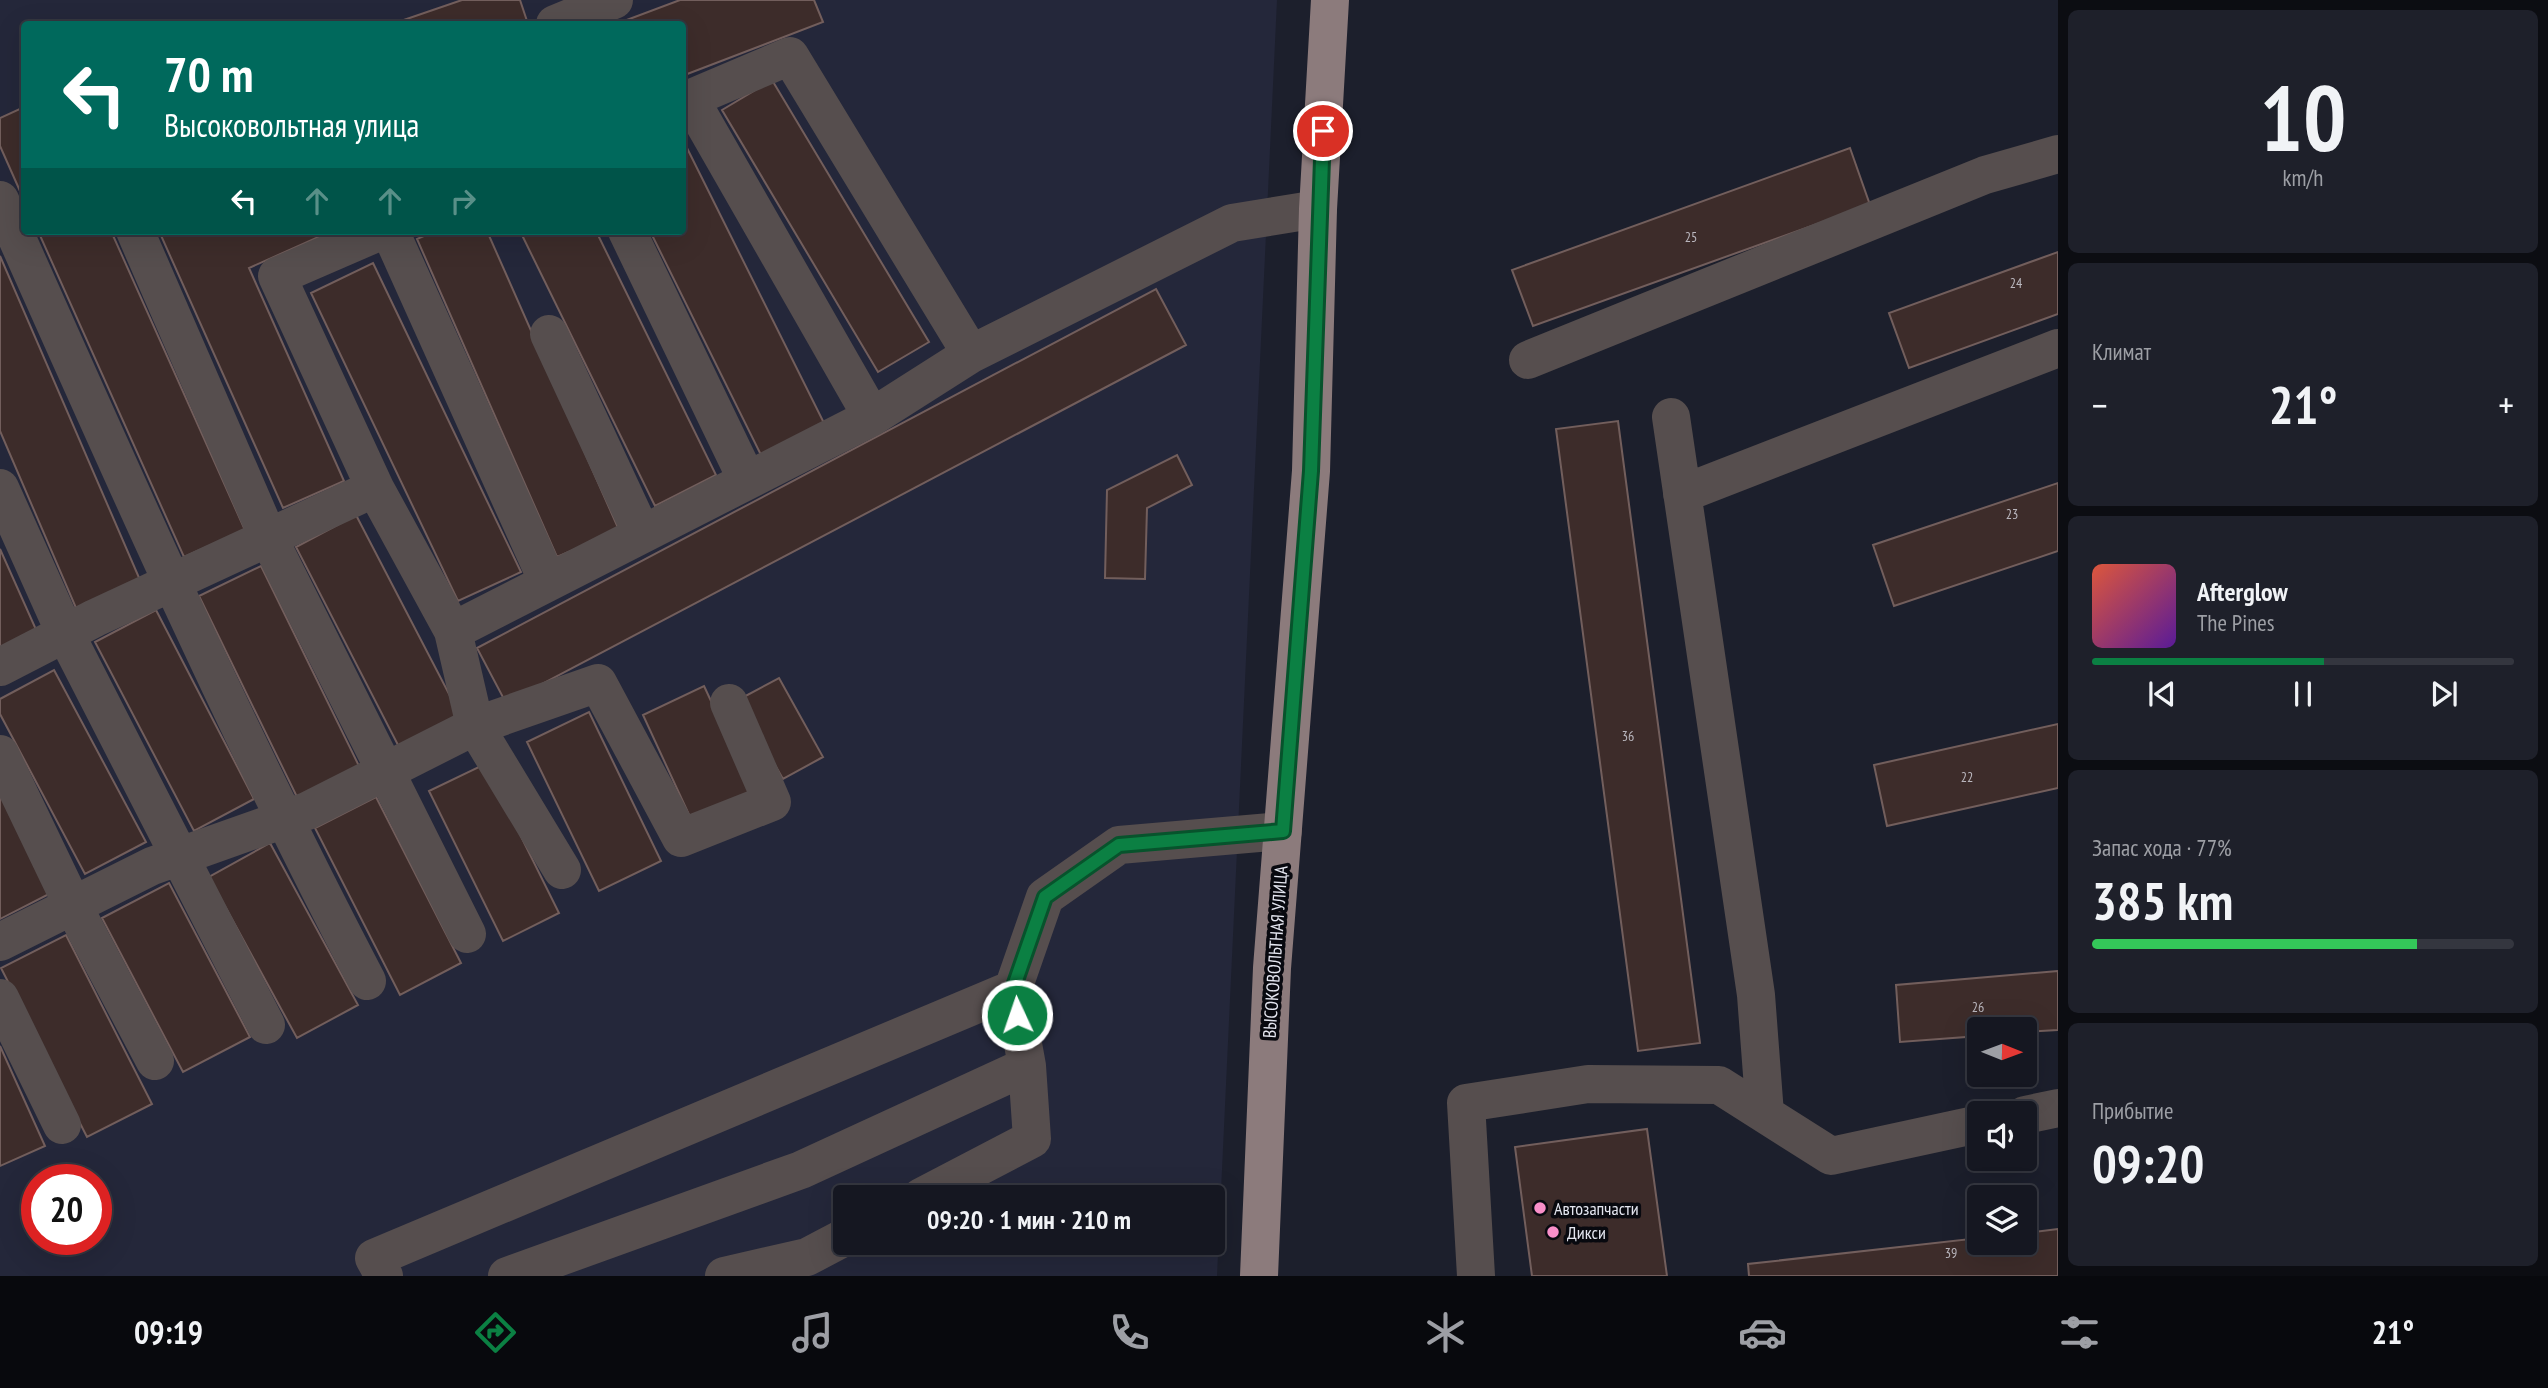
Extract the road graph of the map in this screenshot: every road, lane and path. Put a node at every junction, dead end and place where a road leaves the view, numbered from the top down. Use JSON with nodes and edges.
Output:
{"nodes":[{"id":1,"x":614,"y":0,"type":"edge"},
{"id":2,"x":1336,"y":2,"type":"edge"},
{"id":3,"x":562,"y":21,"type":"edge"},
{"id":4,"x":686,"y":100,"type":"edge"},
{"id":5,"x":2058,"y":154,"type":"edge"},
{"id":6,"x":0,"y":200,"type":"edge"},
{"id":7,"x":1318,"y":209,"type":"junction"},
{"id":8,"x":137,"y":235,"type":"edge"},
{"id":9,"x":372,"y":235,"type":"edge"},
{"id":10,"x":392,"y":235,"type":"edge"},
{"id":11,"x":629,"y":235,"type":"edge"},
{"id":12,"x":549,"y":334,"type":"dead end"},
{"id":13,"x":2058,"y":348,"type":"edge"},
{"id":14,"x":971,"y":355,"type":"junction"},
{"id":15,"x":1528,"y":360,"type":"dead end"},
{"id":16,"x":872,"y":416,"type":"junction"},
{"id":17,"x":1671,"y":417,"type":"dead end"},
{"id":18,"x":747,"y":480,"type":"junction"},
{"id":19,"x":0,"y":488,"type":"edge"},
{"id":20,"x":375,"y":488,"type":"junction"},
{"id":21,"x":1682,"y":494,"type":"junction"},
{"id":22,"x":642,"y":534,"type":"junction"},
{"id":23,"x":268,"y":537,"type":"junction"},
{"id":24,"x":548,"y":582,"type":"junction"},
{"id":25,"x":171,"y":583,"type":"junction"},
{"id":26,"x":453,"y":631,"type":"junction"},
{"id":27,"x":65,"y":634,"type":"junction"},
{"id":28,"x":0,"y":667,"type":"edge"},
{"id":29,"x":729,"y":702,"type":"dead end"},
{"id":30,"x":475,"y":726,"type":"junction"},
{"id":31,"x":0,"y":754,"type":"edge"},
{"id":32,"x":386,"y":771,"type":"junction"},
{"id":33,"x":282,"y":820,"type":"junction"},
{"id":34,"x":1283,"y":831,"type":"junction"},
{"id":35,"x":181,"y":856,"type":"junction"},
{"id":36,"x":562,"y":870,"type":"dead end"},
{"id":37,"x":73,"y":906,"type":"junction"},
{"id":38,"x":467,"y":934,"type":"dead end"},
{"id":39,"x":0,"y":942,"type":"edge"},
{"id":40,"x":367,"y":981,"type":"dead end"},
{"id":41,"x":1013,"y":989,"type":"junction"},
{"id":42,"x":0,"y":998,"type":"edge"},
{"id":43,"x":266,"y":1025,"type":"dead end"},
{"id":44,"x":155,"y":1061,"type":"dead end"},
{"id":45,"x":1027,"y":1066,"type":"junction"},
{"id":46,"x":2058,"y":1108,"type":"edge"},
{"id":47,"x":2037,"y":1112,"type":"edge"},
{"id":48,"x":1765,"y":1114,"type":"junction"},
{"id":49,"x":62,"y":1125,"type":"dead end"},
{"id":50,"x":1967,"y":1127,"type":"edge"},
{"id":51,"x":944,"y":1185,"type":"edge"},
{"id":52,"x":833,"y":1243,"type":"edge"},
{"id":53,"x":384,"y":1276,"type":"edge"},
{"id":54,"x":507,"y":1276,"type":"edge"},
{"id":55,"x":724,"y":1276,"type":"edge"},
{"id":56,"x":1259,"y":1276,"type":"edge"},
{"id":57,"x":1476,"y":1276,"type":"edge"}],
"edges":[{"from":1,"to":3,"type":"street"},
{"from":2,"to":7,"type":"main road","name":"ВЫСОКОВОЛЬТНАЯ УЛИЦА"},
{"from":4,"to":14,"type":"street"},
{"from":4,"to":16,"type":"street"},
{"from":5,"to":15,"type":"street"},
{"from":6,"to":25,"type":"street"},
{"from":7,"to":14,"type":"street"},
{"from":7,"to":34,"type":"main road","name":"ВЫСОКОВОЛЬТНАЯ УЛИЦА"},
{"from":8,"to":23,"type":"street"},
{"from":9,"to":20,"type":"street"},
{"from":10,"to":24,"type":"street"},
{"from":11,"to":18,"type":"street"},
{"from":12,"to":22,"type":"street"},
{"from":13,"to":21,"type":"street"},
{"from":14,"to":16,"type":"street"},
{"from":16,"to":18,"type":"street"},
{"from":17,"to":21,"type":"street"},
{"from":18,"to":22,"type":"street"},
{"from":19,"to":27,"type":"street"},
{"from":20,"to":23,"type":"street"},
{"from":20,"to":26,"type":"street"},
{"from":21,"to":48,"type":"street"},
{"from":22,"to":24,"type":"street"},
{"from":23,"to":25,"type":"street"},
{"from":23,"to":32,"type":"street"},
{"from":24,"to":26,"type":"street"},
{"from":25,"to":27,"type":"street"},
{"from":25,"to":33,"type":"street"},
{"from":26,"to":30,"type":"street"},
{"from":27,"to":28,"type":"street"},
{"from":27,"to":35,"type":"street"},
{"from":29,"to":30,"type":"street"},
{"from":30,"to":32,"type":"street"},
{"from":30,"to":36,"type":"street"},
{"from":31,"to":37,"type":"street"},
{"from":32,"to":33,"type":"street"},
{"from":32,"to":38,"type":"street"},
{"from":33,"to":35,"type":"street"},
{"from":33,"to":40,"type":"street"},
{"from":34,"to":41,"type":"street"},
{"from":34,"to":56,"type":"main road","name":"ВЫСОКОВОЛЬТНАЯ УЛИЦА"},
{"from":35,"to":37,"type":"street"},
{"from":35,"to":43,"type":"street"},
{"from":37,"to":39,"type":"street"},
{"from":37,"to":44,"type":"street"},
{"from":41,"to":45,"type":"street"},
{"from":41,"to":53,"type":"street"},
{"from":42,"to":49,"type":"street"},
{"from":45,"to":51,"type":"street"},
{"from":45,"to":54,"type":"street"},
{"from":46,"to":47,"type":"street"},
{"from":48,"to":50,"type":"street"},
{"from":48,"to":57,"type":"street"},
{"from":52,"to":55,"type":"street"}]}
